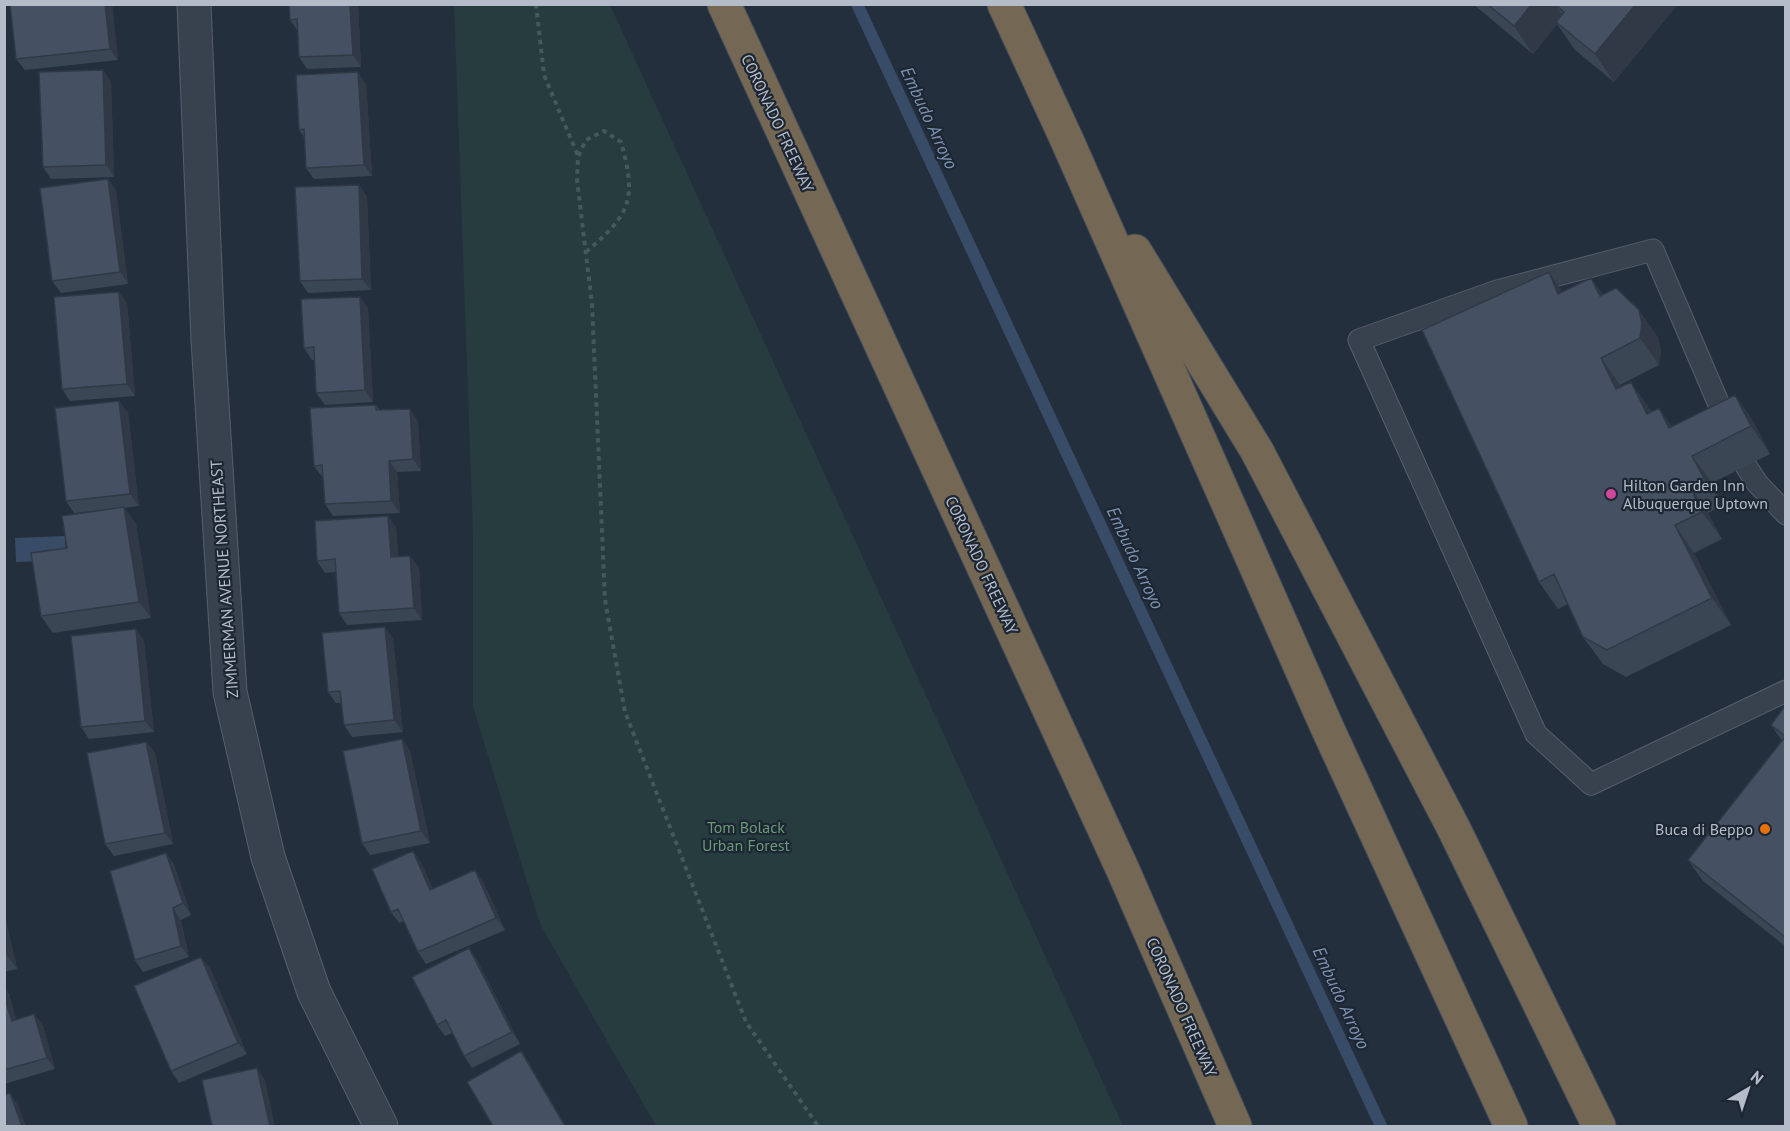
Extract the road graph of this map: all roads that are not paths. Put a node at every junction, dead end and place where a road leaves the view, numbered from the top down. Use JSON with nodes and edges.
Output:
{"nodes":[{"id":1,"x":194,"y":4,"type":"edge"},
{"id":2,"x":724,"y":4,"type":"edge"},
{"id":3,"x":1004,"y":4,"type":"edge"},
{"id":4,"x":1066,"y":138,"type":"junction"},
{"id":5,"x":1732,"y":434,"type":"edge"},
{"id":6,"x":1746,"y":466,"type":"edge"},
{"id":7,"x":1785,"y":514,"type":"edge"},
{"id":8,"x":1785,"y":691,"type":"edge"},
{"id":9,"x":1231,"y":1120,"type":"edge"},
{"id":10,"x":381,"y":1126,"type":"edge"},
{"id":11,"x":1511,"y":1126,"type":"edge"},
{"id":12,"x":1599,"y":1126,"type":"edge"}],
"edges":[{"from":1,"to":10,"type":"street","name":"ZIMMERMAN AVENUE NORTHEAST"},
{"from":2,"to":9,"type":"highway","name":"CORONADO FREEWAY"},
{"from":3,"to":4,"type":"highway"},
{"from":4,"to":11,"type":"highway"},
{"from":4,"to":12,"type":"highway"},
{"from":5,"to":8,"type":"lane"},
{"from":6,"to":7,"type":"lane"}]}
